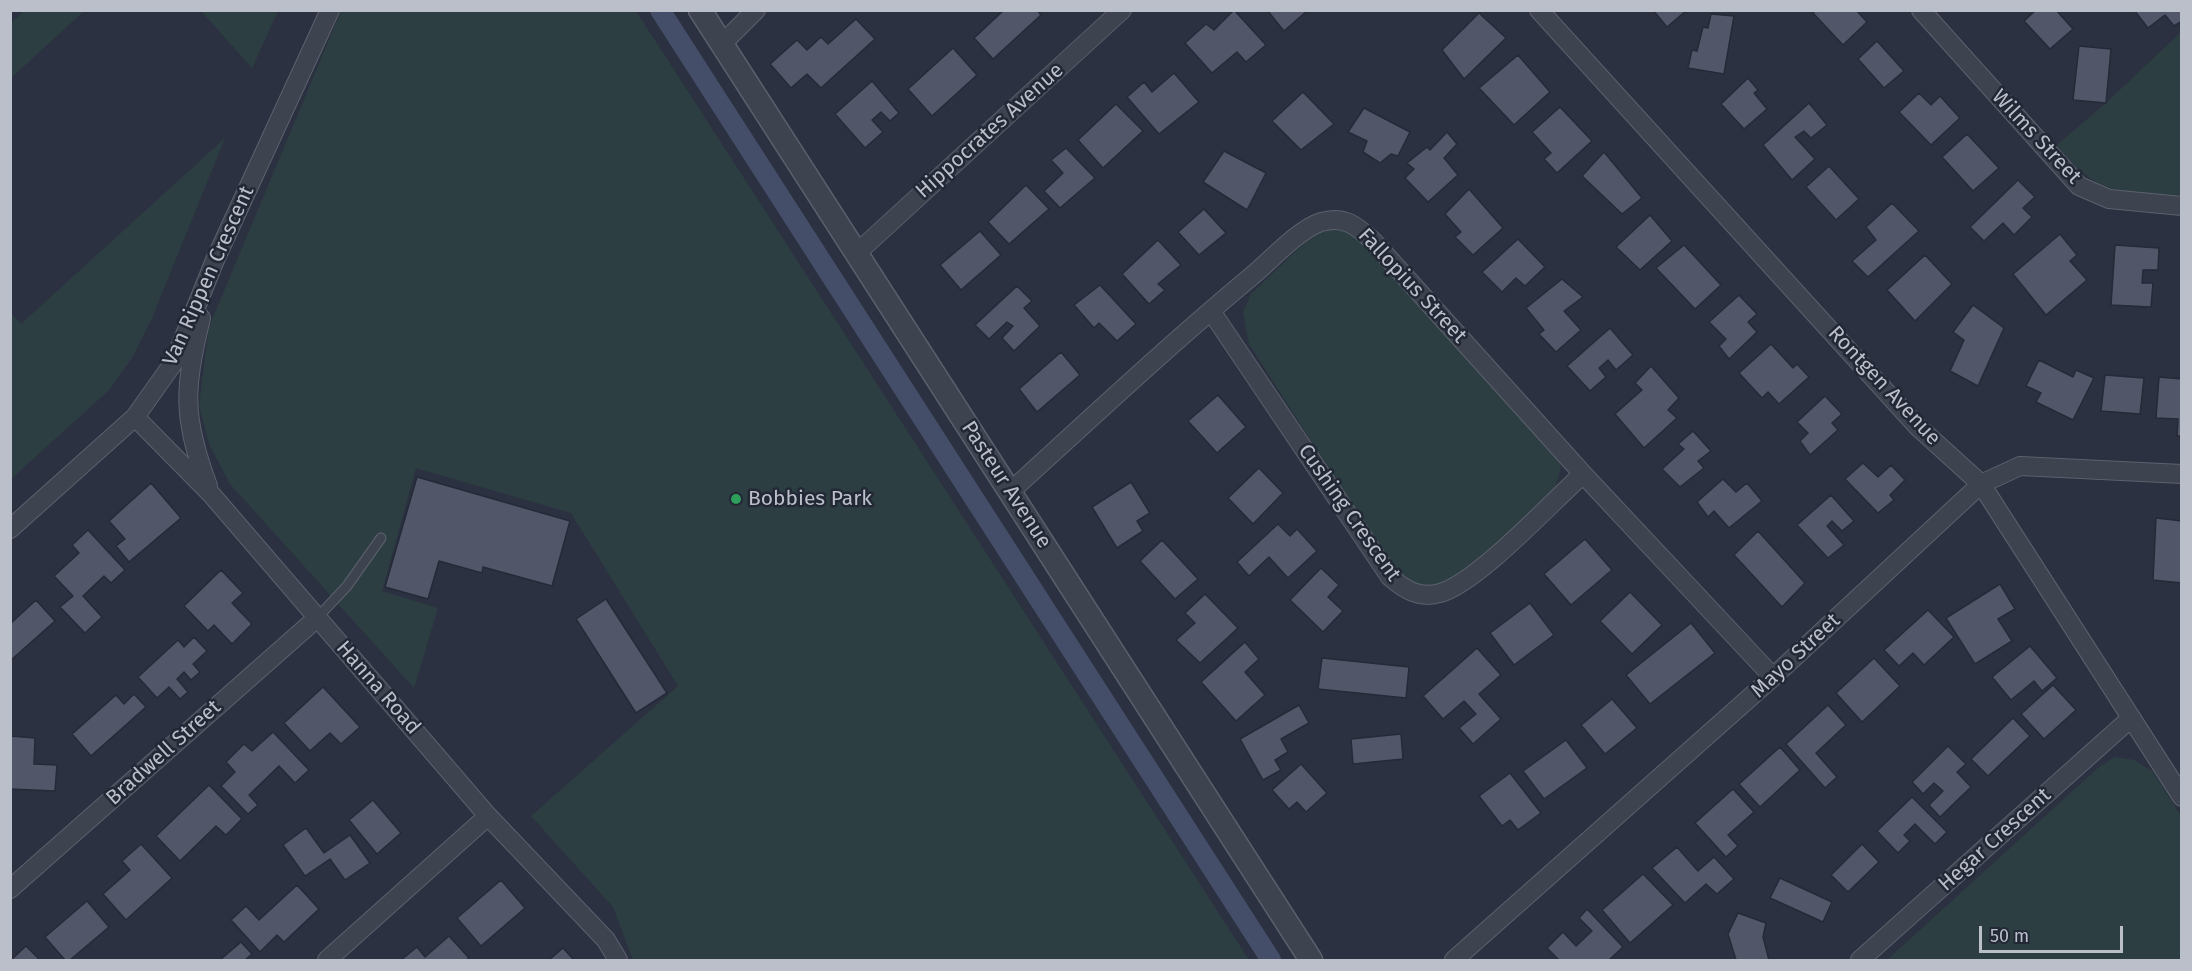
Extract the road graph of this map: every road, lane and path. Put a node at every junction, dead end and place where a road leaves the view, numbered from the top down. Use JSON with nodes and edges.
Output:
{"nodes":[{"id":1,"x":330,"y":10,"type":"edge"},
{"id":2,"x":700,"y":10,"type":"edge"},
{"id":3,"x":756,"y":10,"type":"edge"},
{"id":4,"x":1122,"y":10,"type":"edge"},
{"id":5,"x":1539,"y":10,"type":"edge"},
{"id":6,"x":1921,"y":10,"type":"edge"},
{"id":7,"x":722,"y":44,"type":"junction"},
{"id":8,"x":2181,"y":206,"type":"edge"},
{"id":9,"x":858,"y":252,"type":"junction"},
{"id":10,"x":215,"y":260,"type":"junction"},
{"id":11,"x":1210,"y":310,"type":"junction"},
{"id":12,"x":135,"y":417,"type":"junction"},
{"id":13,"x":1582,"y":474,"type":"junction"},
{"id":14,"x":2181,"y":474,"type":"edge"},
{"id":15,"x":1981,"y":484,"type":"junction"},
{"id":16,"x":1010,"y":492,"type":"junction"},
{"id":17,"x":211,"y":494,"type":"junction"},
{"id":18,"x":10,"y":529,"type":"edge"},
{"id":19,"x":381,"y":538,"type":"dead end"},
{"id":20,"x":317,"y":618,"type":"junction"},
{"id":21,"x":1773,"y":677,"type":"junction"},
{"id":22,"x":2130,"y":719,"type":"junction"},
{"id":23,"x":2175,"y":775,"type":"edge"},
{"id":24,"x":2181,"y":797,"type":"edge"},
{"id":25,"x":488,"y":816,"type":"junction"},
{"id":26,"x":10,"y":889,"type":"edge"},
{"id":27,"x":327,"y":960,"type":"edge"},
{"id":28,"x":618,"y":960,"type":"edge"},
{"id":29,"x":1311,"y":960,"type":"edge"},
{"id":30,"x":1454,"y":960,"type":"edge"},
{"id":31,"x":1860,"y":960,"type":"edge"}],
"edges":[{"from":1,"to":10,"type":"street","name":"Van Rippen Crescent"},
{"from":2,"to":7,"type":"street","name":"Pasteur Avenue"},
{"from":3,"to":7,"type":"street"},
{"from":4,"to":9,"type":"street","name":"Hippocrates Avenue"},
{"from":5,"to":15,"type":"street","name":"Rontgen Avenue"},
{"from":6,"to":8,"type":"street","name":"Wilms Street"},
{"from":7,"to":9,"type":"street","name":"Pasteur Avenue"},
{"from":9,"to":16,"type":"street","name":"Pasteur Avenue"},
{"from":10,"to":12,"type":"street","name":"Van Rippen Crescent"},
{"from":10,"to":17,"type":"street"},
{"from":11,"to":13,"type":"street","name":"Fallopius Street"},
{"from":11,"to":13,"type":"street","name":"Cushing Crescent"},
{"from":11,"to":16,"type":"street","name":"Fallopius Street"},
{"from":12,"to":17,"type":"street","name":"Hanna Road"},
{"from":12,"to":18,"type":"street","name":"Van Rippen Crescent"},
{"from":13,"to":21,"type":"street","name":"Fallopius Street"},
{"from":14,"to":15,"type":"street","name":"Mayo Street"},
{"from":15,"to":21,"type":"street","name":"Mayo Street"},
{"from":15,"to":22,"type":"street","name":"Rontgen Avenue"},
{"from":16,"to":29,"type":"street","name":"Pasteur Avenue"},
{"from":17,"to":20,"type":"street","name":"Hanna Road"},
{"from":19,"to":20,"type":"lane"},
{"from":20,"to":25,"type":"street","name":"Hanna Road"},
{"from":20,"to":26,"type":"street","name":"Bradwell Street"},
{"from":21,"to":30,"type":"street","name":"Mayo Street"},
{"from":22,"to":23,"type":"street","name":"Rontgen Avenue"},
{"from":22,"to":31,"type":"street","name":"Hegar Crescent"},
{"from":23,"to":24,"type":"street","name":"Rontgen Avenue"},
{"from":25,"to":27,"type":"street"},
{"from":25,"to":28,"type":"street","name":"Hanna Road"}]}
